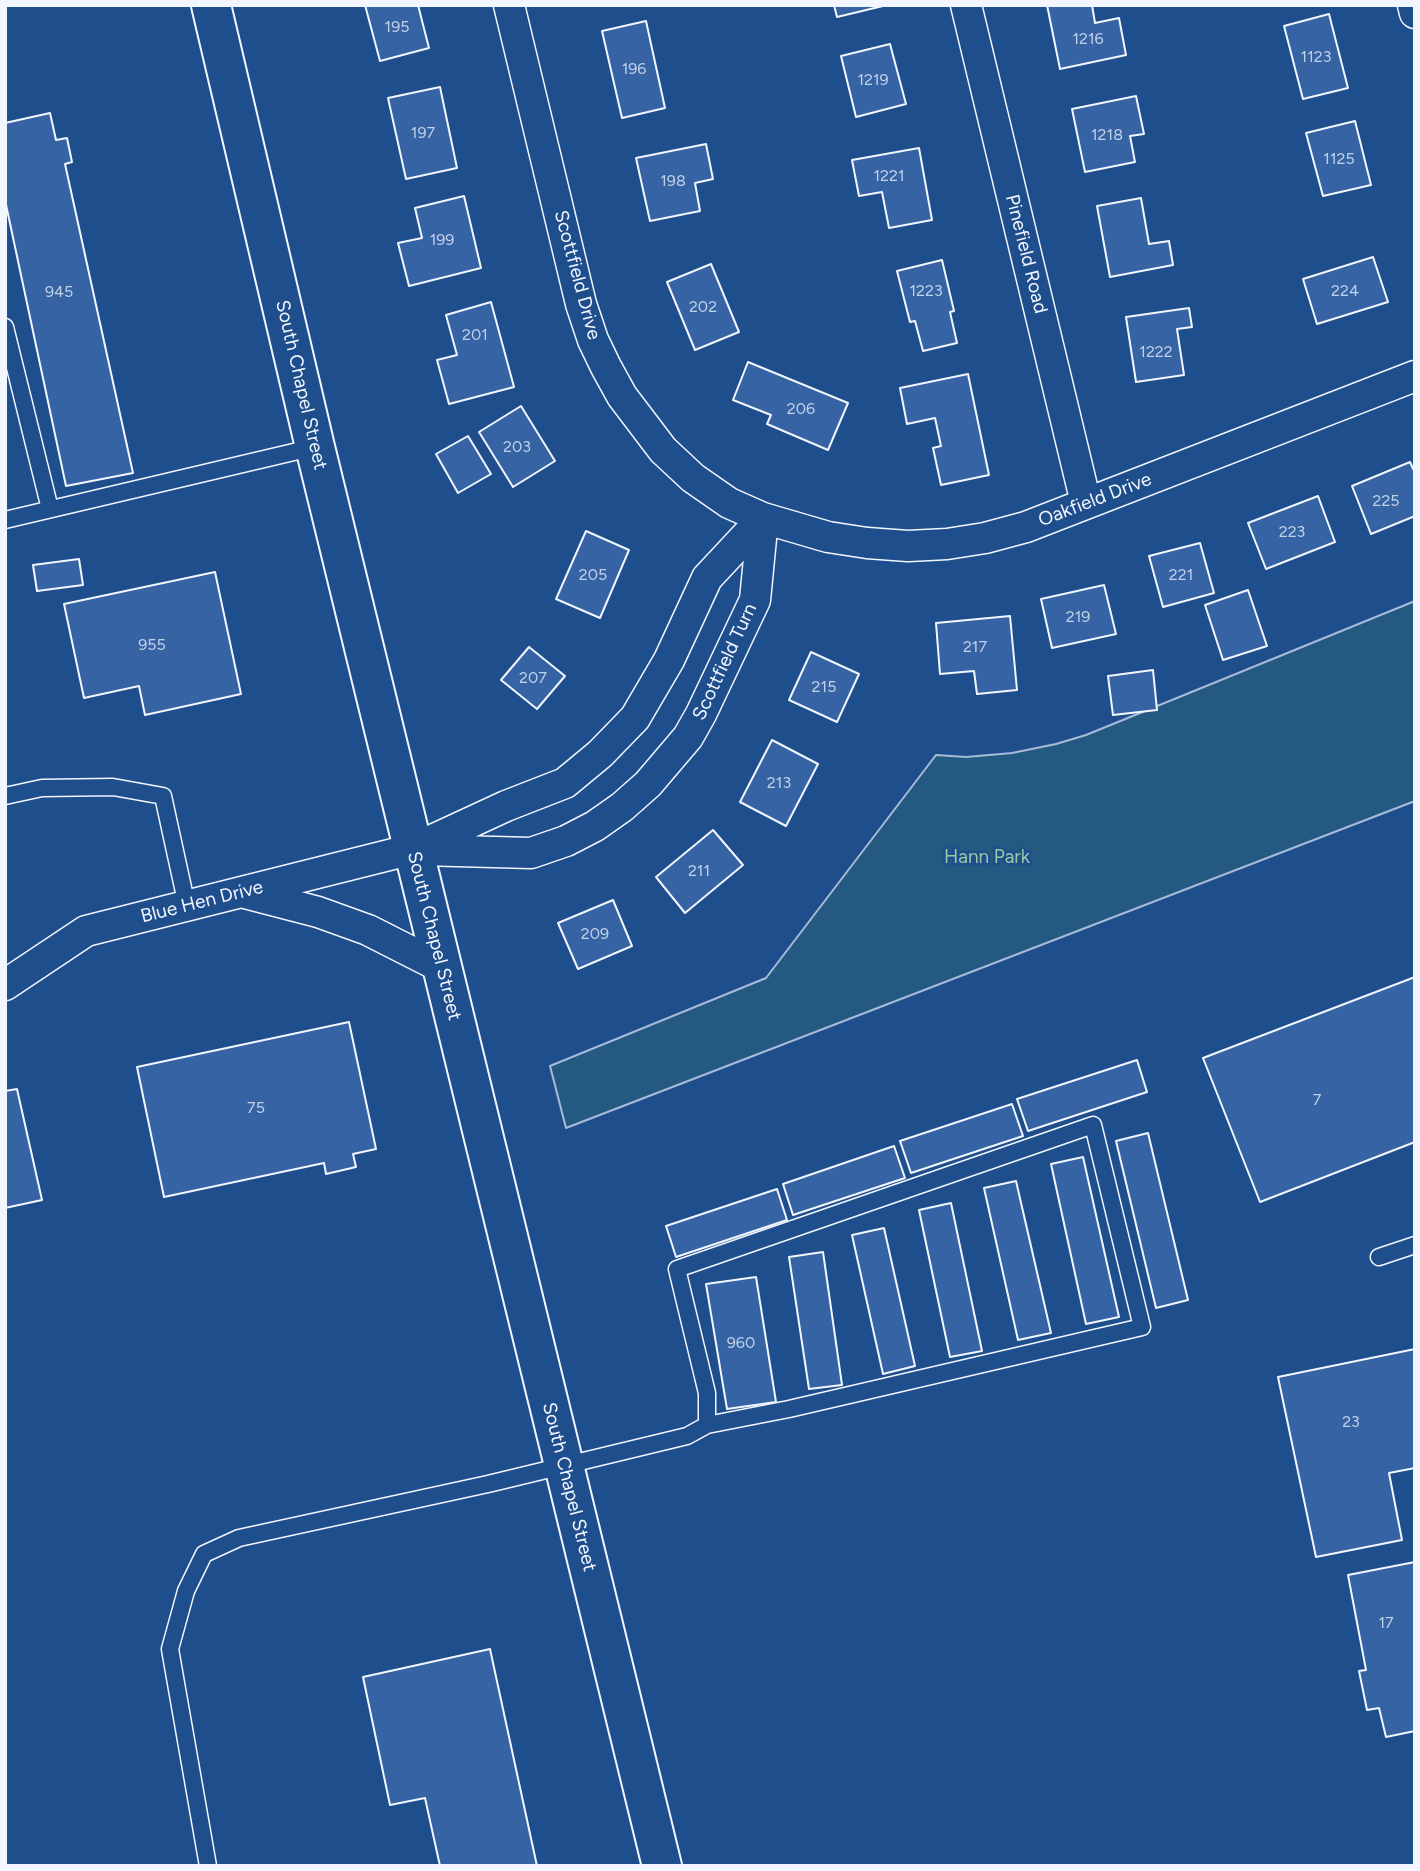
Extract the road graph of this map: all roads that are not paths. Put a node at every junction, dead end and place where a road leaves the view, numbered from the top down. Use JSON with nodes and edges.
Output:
{"nodes":[{"id":1,"x":211,"y":5,"type":"edge"},
{"id":2,"x":509,"y":5,"type":"edge"},
{"id":3,"x":966,"y":5,"type":"edge"},
{"id":4,"x":1413,"y":5,"type":"edge"},
{"id":5,"x":1415,"y":13,"type":"edge"},
{"id":6,"x":5,"y":327,"type":"edge"},
{"id":7,"x":1415,"y":376,"type":"edge"},
{"id":8,"x":315,"y":447,"type":"junction"},
{"id":9,"x":1086,"y":502,"type":"junction"},
{"id":10,"x":50,"y":509,"type":"junction"},
{"id":11,"x":763,"y":518,"type":"junction"},
{"id":12,"x":5,"y":520,"type":"edge"},
{"id":13,"x":5,"y":796,"type":"edge"},
{"id":14,"x":413,"y":849,"type":"junction"},
{"id":15,"x":241,"y":892,"type":"junction"},
{"id":16,"x":187,"y":906,"type":"junction"},
{"id":17,"x":441,"y":967,"type":"junction"},
{"id":18,"x":5,"y":985,"type":"edge"},
{"id":19,"x":1415,"y":1245,"type":"edge"},
{"id":20,"x":1379,"y":1257,"type":"dead end"},
{"id":21,"x":707,"y":1425,"type":"junction"},
{"id":22,"x":563,"y":1465,"type":"junction"},
{"id":23,"x":208,"y":1866,"type":"edge"},
{"id":24,"x":662,"y":1866,"type":"edge"}],
"edges":[{"from":1,"to":8,"type":"main road","name":"South Chapel Street"},
{"from":2,"to":11,"type":"street","name":"Scottfield Drive"},
{"from":3,"to":9,"type":"street","name":"Pinefield Road"},
{"from":4,"to":5,"type":"street"},
{"from":6,"to":10,"type":"lane"},
{"from":7,"to":9,"type":"street","name":"Oakfield Drive"},
{"from":8,"to":10,"type":"lane"},
{"from":8,"to":14,"type":"main road","name":"South Chapel Street"},
{"from":9,"to":11,"type":"street","name":"Oakfield Drive"},
{"from":10,"to":12,"type":"lane"},
{"from":11,"to":14,"type":"street"},
{"from":11,"to":14,"type":"street","name":"Scottfield Turn"},
{"from":13,"to":16,"type":"lane"},
{"from":14,"to":15,"type":"street","name":"Blue Hen Drive"},
{"from":14,"to":17,"type":"main road","name":"South Chapel Street"},
{"from":15,"to":16,"type":"street","name":"Blue Hen Drive"},
{"from":15,"to":17,"type":"street"},
{"from":16,"to":18,"type":"street","name":"Blue Hen Drive"},
{"from":17,"to":22,"type":"main road","name":"South Chapel Street"},
{"from":19,"to":20,"type":"lane"},
{"from":21,"to":21,"type":"lane"},
{"from":21,"to":22,"type":"lane"},
{"from":22,"to":23,"type":"lane"},
{"from":22,"to":24,"type":"main road","name":"South Chapel Street"}]}
